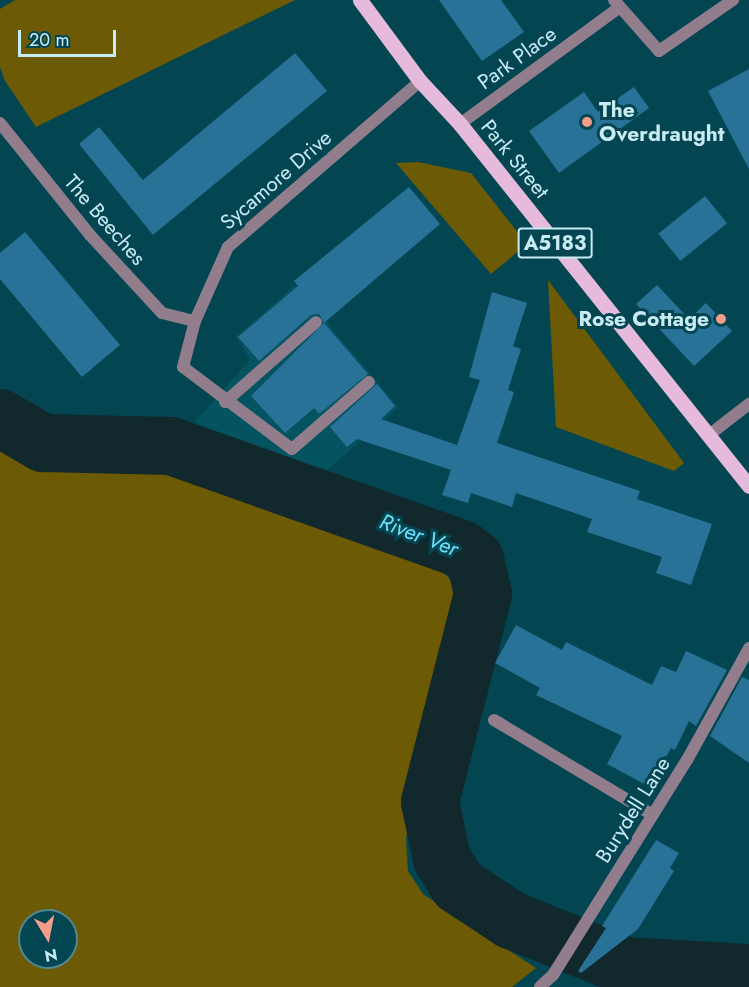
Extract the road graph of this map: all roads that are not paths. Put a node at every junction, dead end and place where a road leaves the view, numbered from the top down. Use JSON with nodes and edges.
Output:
{"nodes":[{"id":1,"x":360,"y":0,"type":"edge"},
{"id":2,"x":733,"y":0,"type":"edge"},
{"id":3,"x":617,"y":3,"type":"edge"},
{"id":4,"x":420,"y":81,"type":"junction"},
{"id":5,"x":0,"y":123,"type":"edge"},
{"id":6,"x":460,"y":124,"type":"junction"},
{"id":7,"x":195,"y":321,"type":"junction"},
{"id":8,"x":316,"y":322,"type":"dead end"},
{"id":9,"x":369,"y":382,"type":"dead end"},
{"id":10,"x":225,"y":402,"type":"junction"},
{"id":11,"x":749,"y":404,"type":"edge"},
{"id":12,"x":709,"y":435,"type":"junction"},
{"id":13,"x":749,"y":486,"type":"edge"},
{"id":14,"x":749,"y":648,"type":"edge"},
{"id":15,"x":494,"y":720,"type":"dead end"},
{"id":16,"x":653,"y":815,"type":"junction"},
{"id":17,"x":540,"y":987,"type":"edge"}],
"edges":[{"from":1,"to":4,"type":"main road","name":"Park Street","number":"A5183"},
{"from":2,"to":3,"type":"street"},
{"from":3,"to":6,"type":"street","name":"Park Place"},
{"from":4,"to":6,"type":"main road","name":"Park Street","number":"A5183"},
{"from":4,"to":7,"type":"street","name":"Sycamore Drive"},
{"from":5,"to":7,"type":"street","name":"The Beeches"},
{"from":6,"to":12,"type":"main road","name":"Park Street","number":"A5183"},
{"from":7,"to":10,"type":"street","name":"Sycamore Drive"},
{"from":8,"to":10,"type":"street"},
{"from":9,"to":10,"type":"street"},
{"from":11,"to":12,"type":"street"},
{"from":12,"to":13,"type":"main road","name":"Park Street","number":"A5183"},
{"from":14,"to":16,"type":"street","name":"Burydell Lane"},
{"from":15,"to":16,"type":"street"},
{"from":16,"to":17,"type":"street","name":"Burydell Lane"}]}
